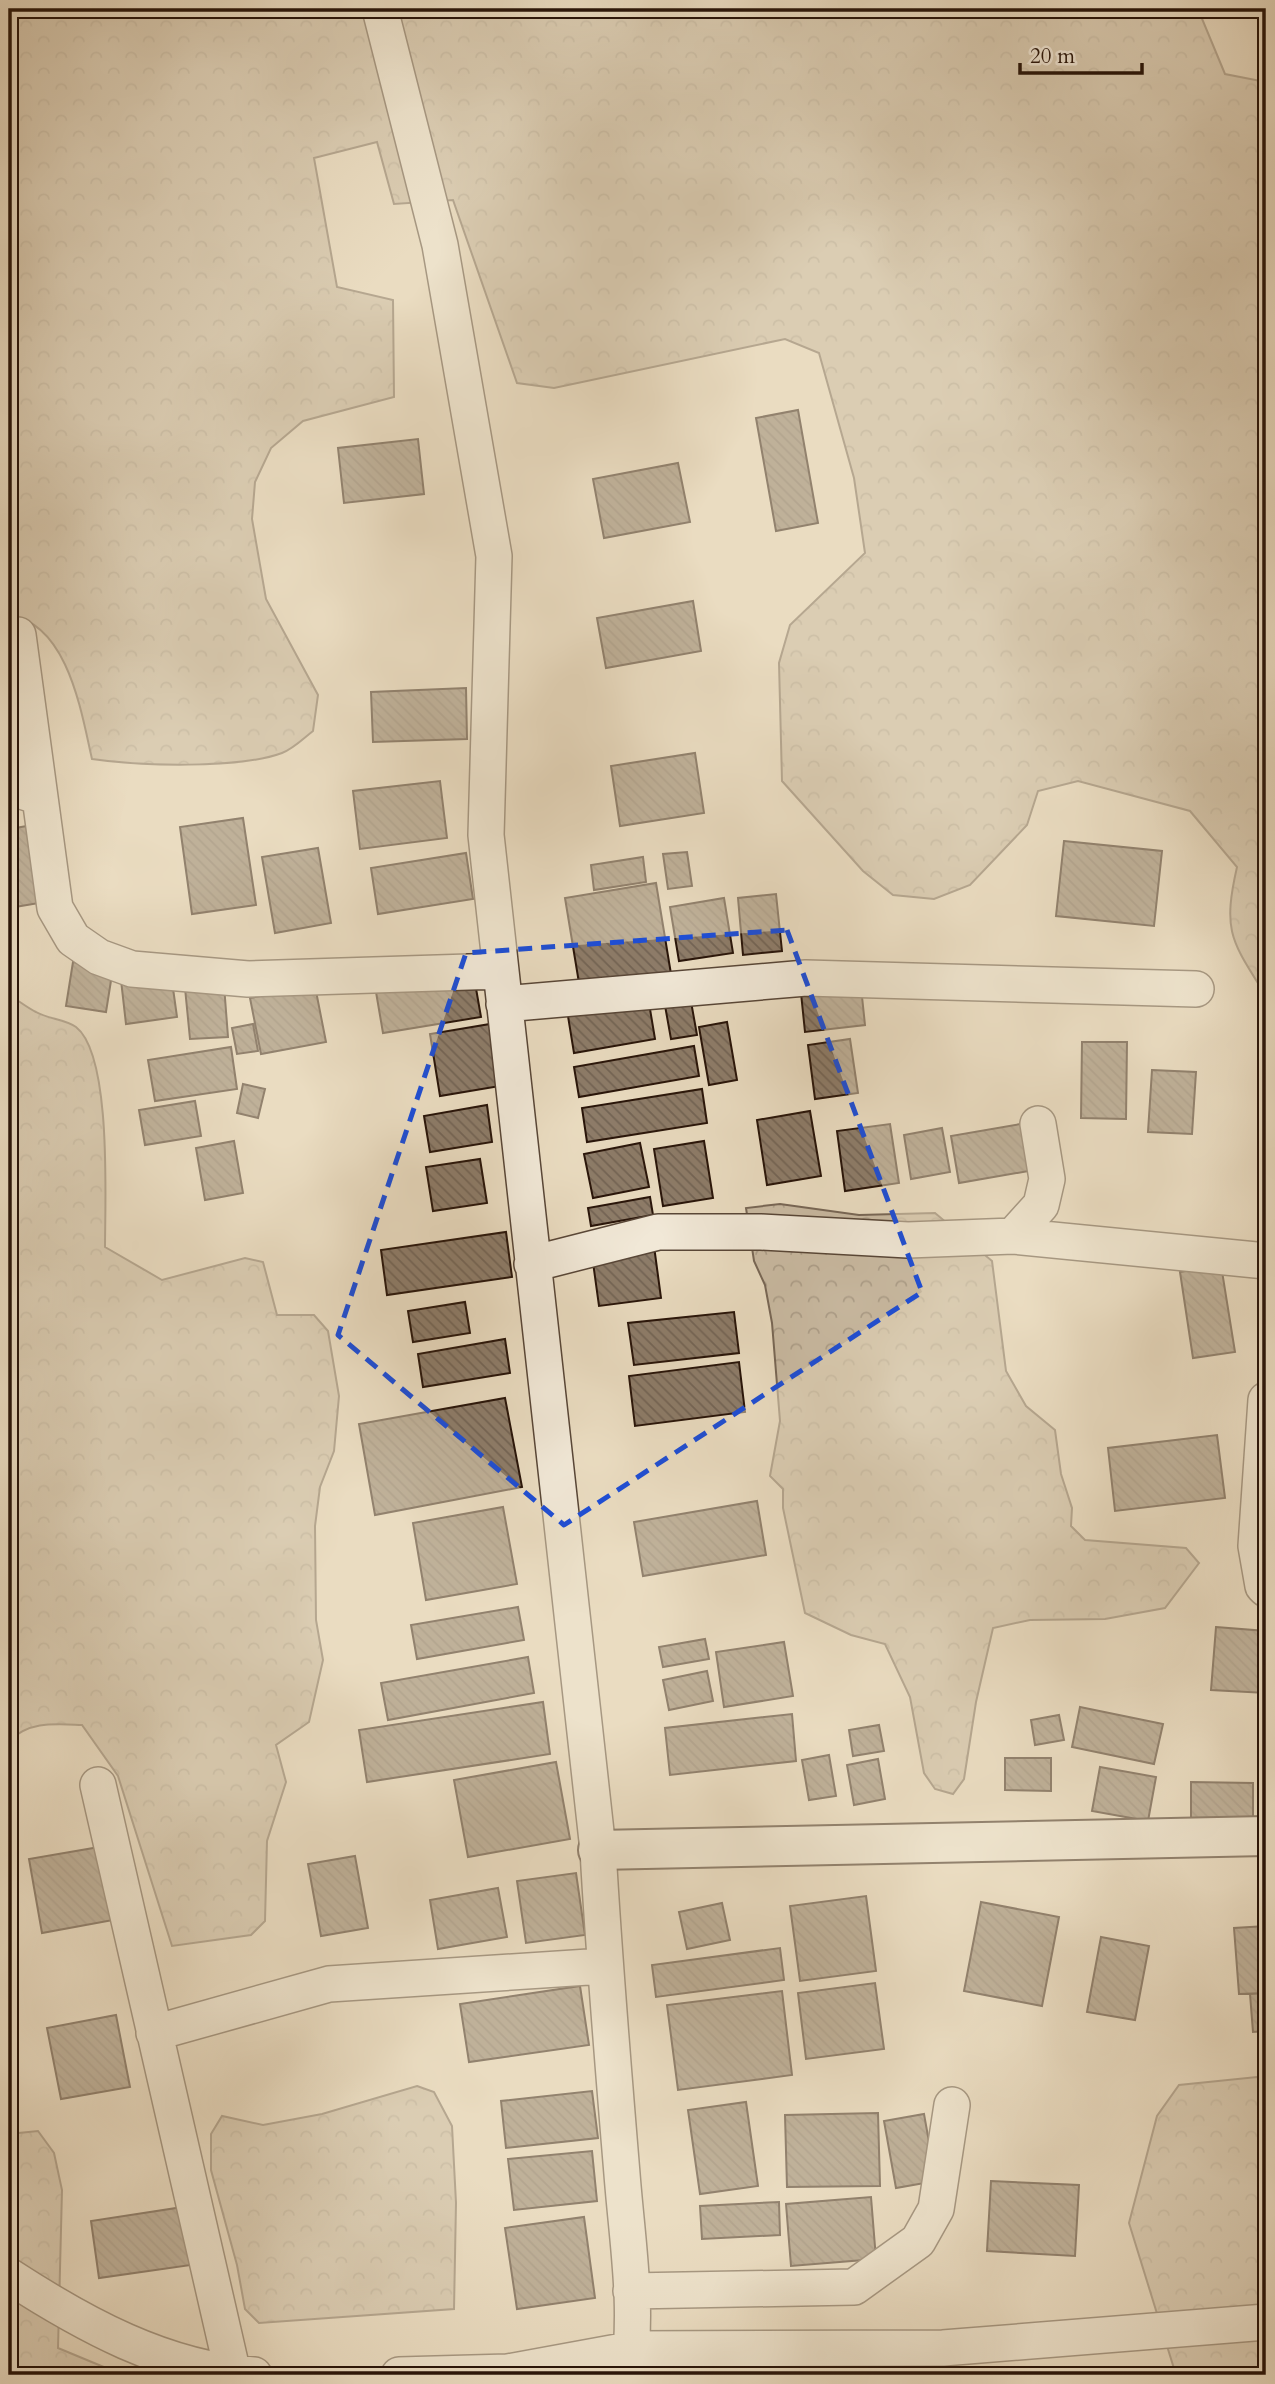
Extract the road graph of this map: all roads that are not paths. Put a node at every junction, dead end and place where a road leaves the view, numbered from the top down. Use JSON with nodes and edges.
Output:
{"nodes":[{"id":1,"x":380,"y":9,"type":"edge"},
{"id":2,"x":18,"y":635,"type":"dead end"},
{"id":3,"x":24,"y":792,"type":"edge"},
{"id":4,"x":502,"y":987,"type":"junction"},
{"id":5,"x":1196,"y":989,"type":"dead end"},
{"id":6,"x":1038,"y":1124,"type":"dead end"},
{"id":7,"x":1013,"y":1236,"type":"junction"},
{"id":8,"x":1266,"y":1261,"type":"edge"},
{"id":9,"x":532,"y":1264,"type":"junction"},
{"id":10,"x":1266,"y":1400,"type":"edge"},
{"id":11,"x":1266,"y":1589,"type":"edge"},
{"id":12,"x":97,"y":1785,"type":"dead end"},
{"id":13,"x":1266,"y":1836,"type":"edge"},
{"id":14,"x":598,"y":1850,"type":"junction"},
{"id":15,"x":604,"y":1966,"type":"junction"},
{"id":16,"x":154,"y":2033,"type":"junction"},
{"id":17,"x":951,"y":2105,"type":"dead end"},
{"id":18,"x":9,"y":2276,"type":"edge"},
{"id":19,"x":631,"y":2291,"type":"junction"},
{"id":20,"x":1266,"y":2322,"type":"edge"},
{"id":21,"x":631,"y":2362,"type":"edge"},
{"id":22,"x":243,"y":2374,"type":"edge"},
{"id":23,"x":400,"y":2375,"type":"edge"}],
"edges":[{"from":1,"to":4,"type":"street"},
{"from":2,"to":3,"type":"street"},
{"from":3,"to":4,"type":"street"},
{"from":4,"to":5,"type":"street"},
{"from":4,"to":9,"type":"street"},
{"from":6,"to":7,"type":"street"},
{"from":7,"to":8,"type":"street"},
{"from":7,"to":9,"type":"street"},
{"from":9,"to":14,"type":"street"},
{"from":10,"to":11,"type":"street"},
{"from":12,"to":16,"type":"street"},
{"from":13,"to":14,"type":"street"},
{"from":14,"to":15,"type":"street"},
{"from":15,"to":16,"type":"street"},
{"from":15,"to":19,"type":"street"},
{"from":16,"to":22,"type":"street"},
{"from":17,"to":19,"type":"street"},
{"from":18,"to":22,"type":"street"},
{"from":19,"to":21,"type":"street"},
{"from":20,"to":21,"type":"street"},
{"from":21,"to":23,"type":"street"}]}
